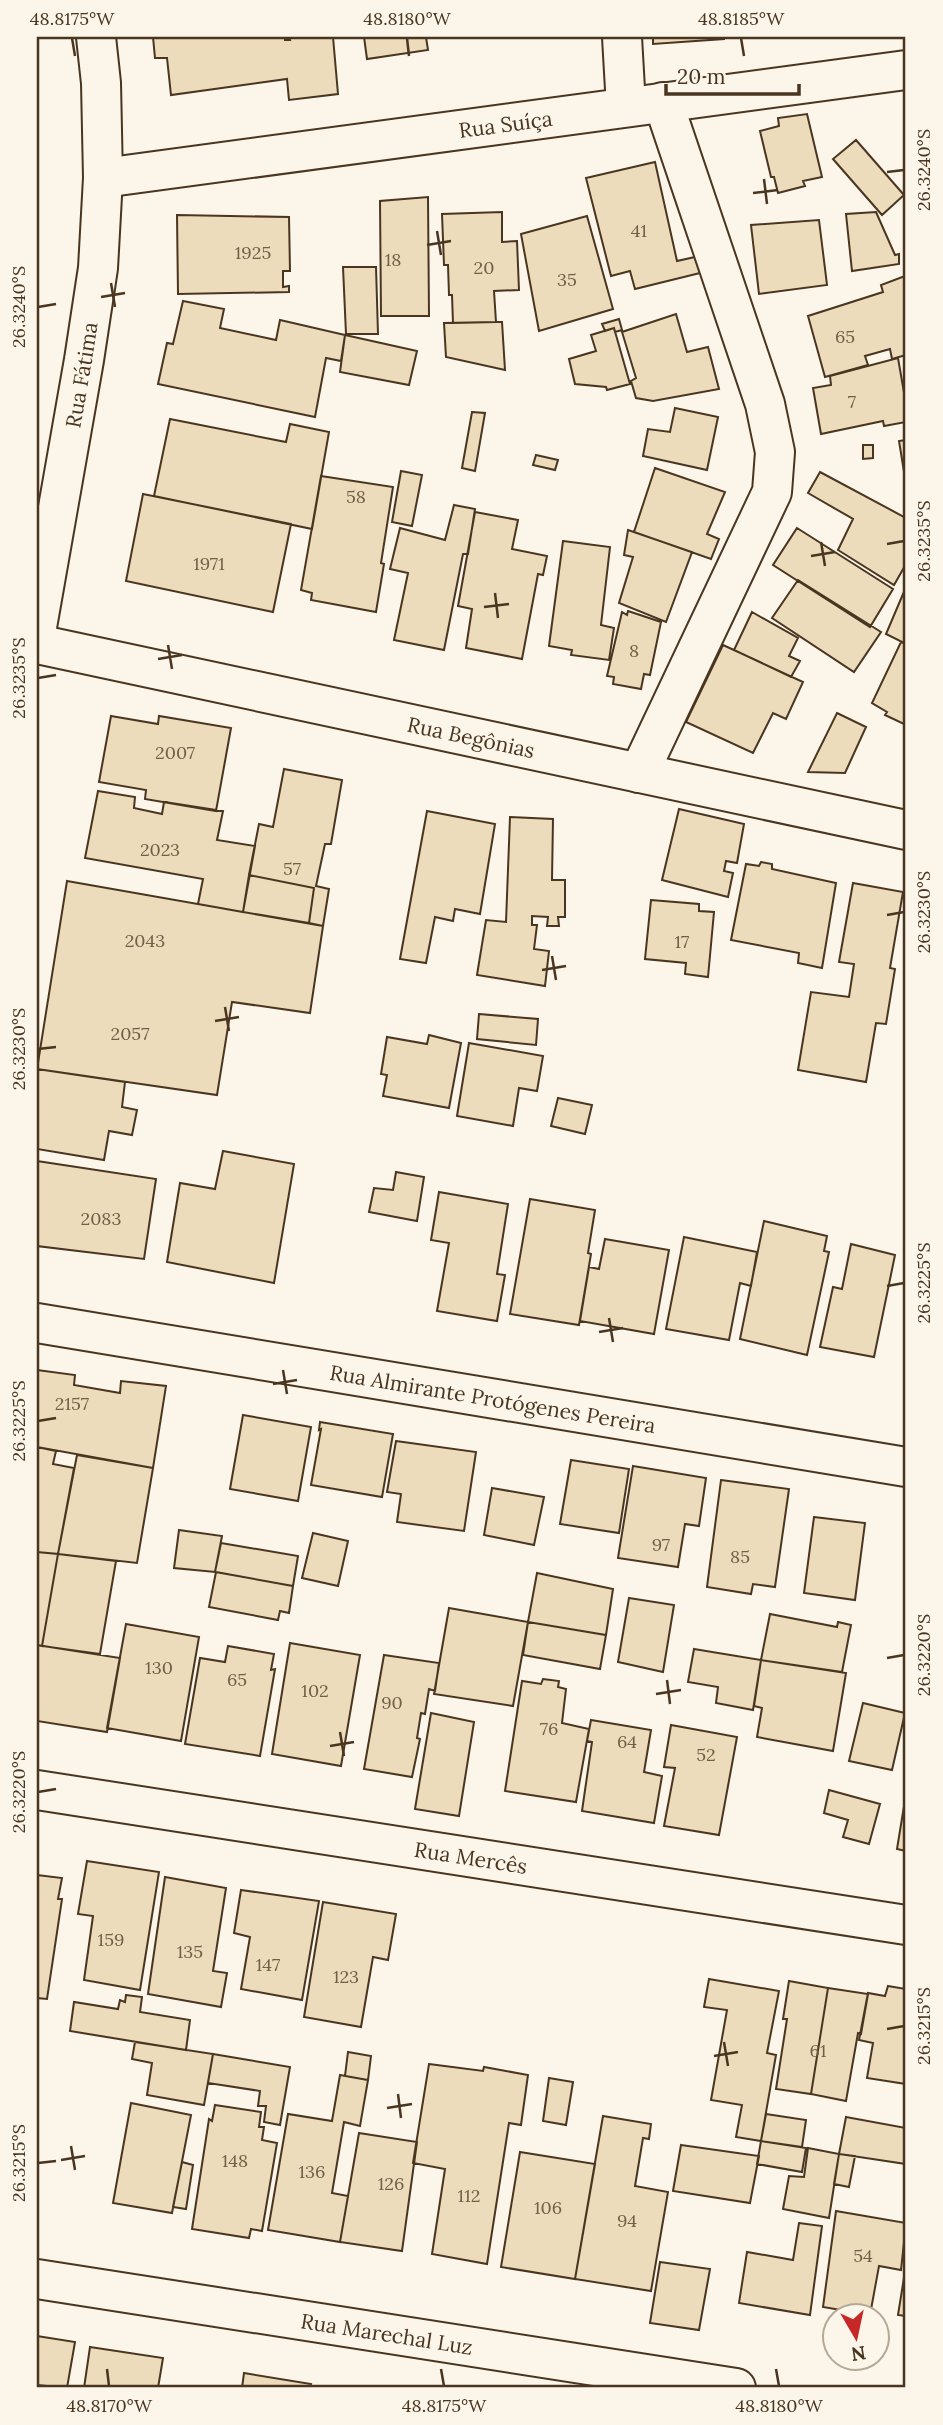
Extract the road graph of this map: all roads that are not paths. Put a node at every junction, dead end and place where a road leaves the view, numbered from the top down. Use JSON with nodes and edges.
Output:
{"nodes":[{"id":1,"x":96,"y":37,"type":"edge"},
{"id":2,"x":622,"y":37,"type":"edge"},
{"id":3,"x":906,"y":69,"type":"edge"},
{"id":4,"x":645,"y":105,"type":"junction"},
{"id":5,"x":103,"y":178,"type":"junction"},
{"id":6,"x":37,"y":627,"type":"edge"},
{"id":7,"x":37,"y":644,"type":"edge"},
{"id":8,"x":639,"y":773,"type":"junction"},
{"id":9,"x":906,"y":830,"type":"edge"},
{"id":10,"x":37,"y":1323,"type":"edge"},
{"id":11,"x":906,"y":1466,"type":"edge"},
{"id":12,"x":37,"y":1790,"type":"edge"},
{"id":13,"x":906,"y":1925,"type":"edge"},
{"id":14,"x":37,"y":2279,"type":"edge"},
{"id":15,"x":736,"y":2388,"type":"edge"}],
"edges":[{"from":1,"to":5,"type":"street","name":"Rua Fátima"},
{"from":2,"to":4,"type":"street"},
{"from":3,"to":4,"type":"street","name":"Rua Suíça"},
{"from":4,"to":5,"type":"street","name":"Rua Suíça"},
{"from":4,"to":8,"type":"street"},
{"from":5,"to":6,"type":"street","name":"Rua Fátima"},
{"from":7,"to":8,"type":"street","name":"Rua Begônias"},
{"from":8,"to":9,"type":"street","name":"Rua Begônias"},
{"from":10,"to":11,"type":"street","name":"Rua Almirante Protógenes Pereira"},
{"from":12,"to":13,"type":"street","name":"Rua Mercês"},
{"from":14,"to":15,"type":"street","name":"Rua Marechal Luz"}]}
